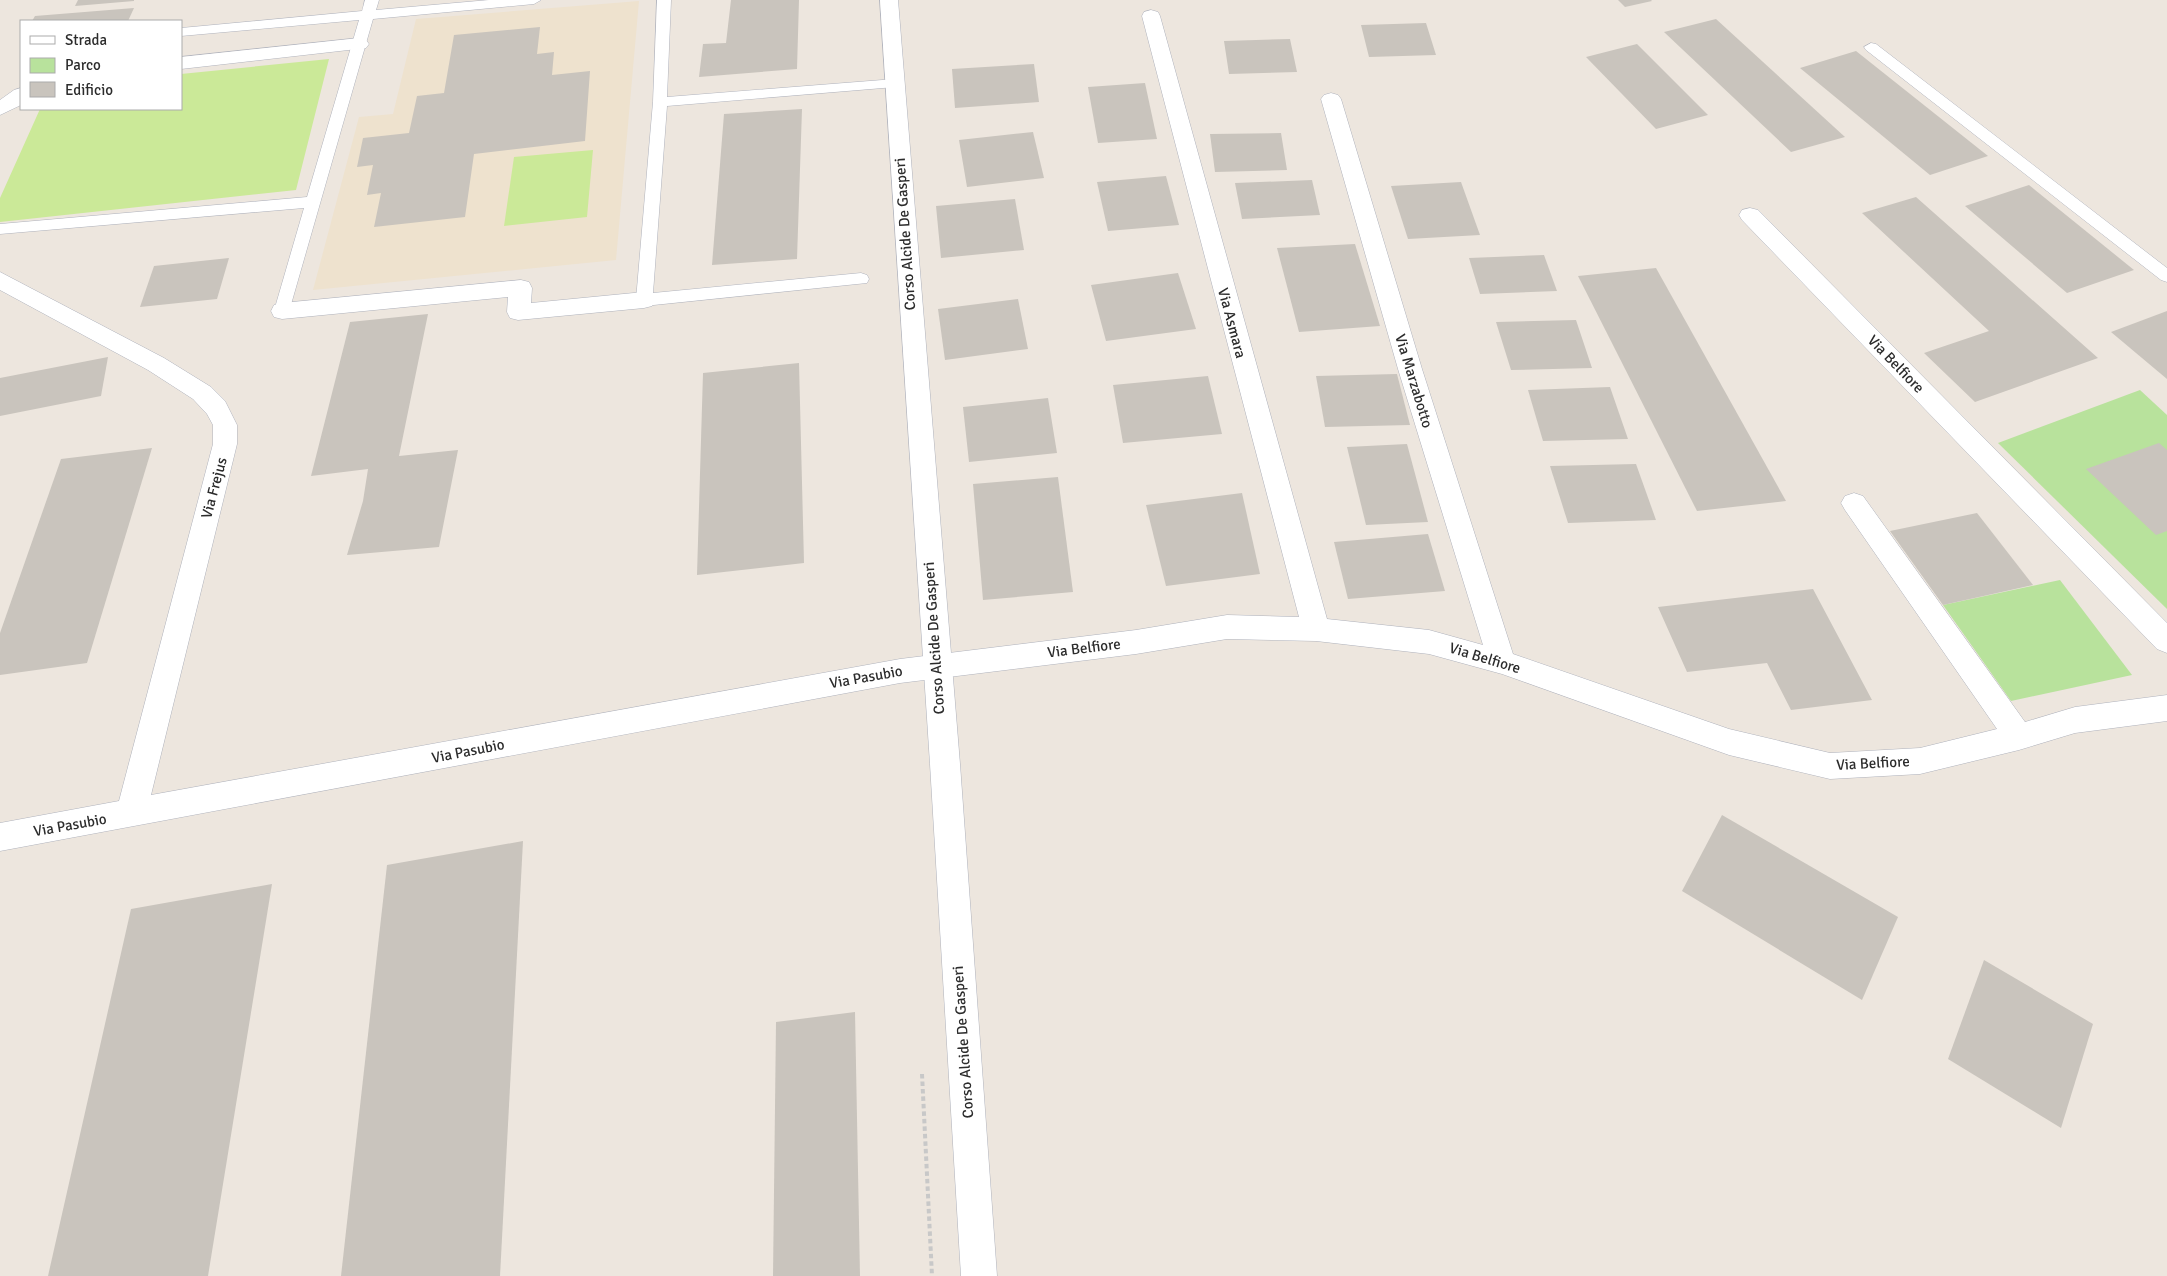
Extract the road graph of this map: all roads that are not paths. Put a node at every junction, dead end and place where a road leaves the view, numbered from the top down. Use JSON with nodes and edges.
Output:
{"nodes":[{"id":1,"x":372,"y":0,"type":"edge"},
{"id":2,"x":534,"y":0,"type":"edge"},
{"id":3,"x":664,"y":0,"type":"edge"},
{"id":4,"x":889,"y":0,"type":"edge"},
{"id":5,"x":368,"y":15,"type":"junction"},
{"id":6,"x":1151,"y":16,"type":"dead end"},
{"id":7,"x":182,"y":32,"type":"edge"},
{"id":8,"x":359,"y":44,"type":"junction"},
{"id":9,"x":1871,"y":47,"type":"dead end"},
{"id":10,"x":182,"y":63,"type":"edge"},
{"id":11,"x":894,"y":83,"type":"junction"},
{"id":12,"x":20,"y":96,"type":"edge"},
{"id":13,"x":1331,"y":99,"type":"dead end"},
{"id":14,"x":660,"y":102,"type":"junction"},
{"id":15,"x":0,"y":109,"type":"edge"},
{"id":16,"x":314,"y":202,"type":"junction"},
{"id":17,"x":1750,"y":216,"type":"dead end"},
{"id":18,"x":0,"y":229,"type":"edge"},
{"id":19,"x":2167,"y":276,"type":"edge"},
{"id":20,"x":861,"y":278,"type":"dead end"},
{"id":21,"x":0,"y":280,"type":"edge"},
{"id":22,"x":644,"y":300,"type":"junction"},
{"id":23,"x":282,"y":311,"type":"joint"},
{"id":24,"x":1854,"y":503,"type":"dead end"},
{"id":25,"x":1316,"y":629,"type":"junction"},
{"id":26,"x":2167,"y":641,"type":"edge"},
{"id":27,"x":1502,"y":662,"type":"junction"},
{"id":28,"x":936,"y":665,"type":"junction"},
{"id":29,"x":2167,"y":708,"type":"edge"},
{"id":30,"x":2019,"y":737,"type":"junction"},
{"id":31,"x":131,"y":814,"type":"junction"},
{"id":32,"x":0,"y":837,"type":"edge"},
{"id":33,"x":979,"y":1276,"type":"edge"}],
"edges":[{"from":1,"to":5,"type":"lane"},
{"from":2,"to":5,"type":"lane"},
{"from":3,"to":14,"type":"lane"},
{"from":4,"to":11,"type":"street","name":"Corso Alcide De Gasperi"},
{"from":5,"to":7,"type":"lane"},
{"from":5,"to":8,"type":"lane"},
{"from":6,"to":25,"type":"street","name":"Via Asmara"},
{"from":8,"to":10,"type":"street"},
{"from":8,"to":16,"type":"lane"},
{"from":9,"to":19,"type":"lane"},
{"from":11,"to":14,"type":"lane"},
{"from":11,"to":28,"type":"street","name":"Corso Alcide De Gasperi"},
{"from":12,"to":15,"type":"street"},
{"from":13,"to":27,"type":"street","name":"Via Marzabotto"},
{"from":14,"to":22,"type":"lane"},
{"from":16,"to":18,"type":"lane"},
{"from":16,"to":23,"type":"lane"},
{"from":17,"to":26,"type":"street","name":"Via Belfiore"},
{"from":20,"to":22,"type":"lane"},
{"from":21,"to":31,"type":"street","name":"Via Frejus"},
{"from":22,"to":23,"type":"street"},
{"from":24,"to":30,"type":"street"},
{"from":25,"to":27,"type":"street","name":"Via Belfiore"},
{"from":25,"to":28,"type":"street","name":"Via Belfiore"},
{"from":27,"to":30,"type":"street","name":"Via Belfiore"},
{"from":28,"to":31,"type":"street","name":"Via Pasubio"},
{"from":28,"to":33,"type":"street","name":"Corso Alcide De Gasperi"},
{"from":29,"to":30,"type":"street","name":"Via Belfiore"},
{"from":31,"to":32,"type":"street","name":"Via Pasubio"}]}
